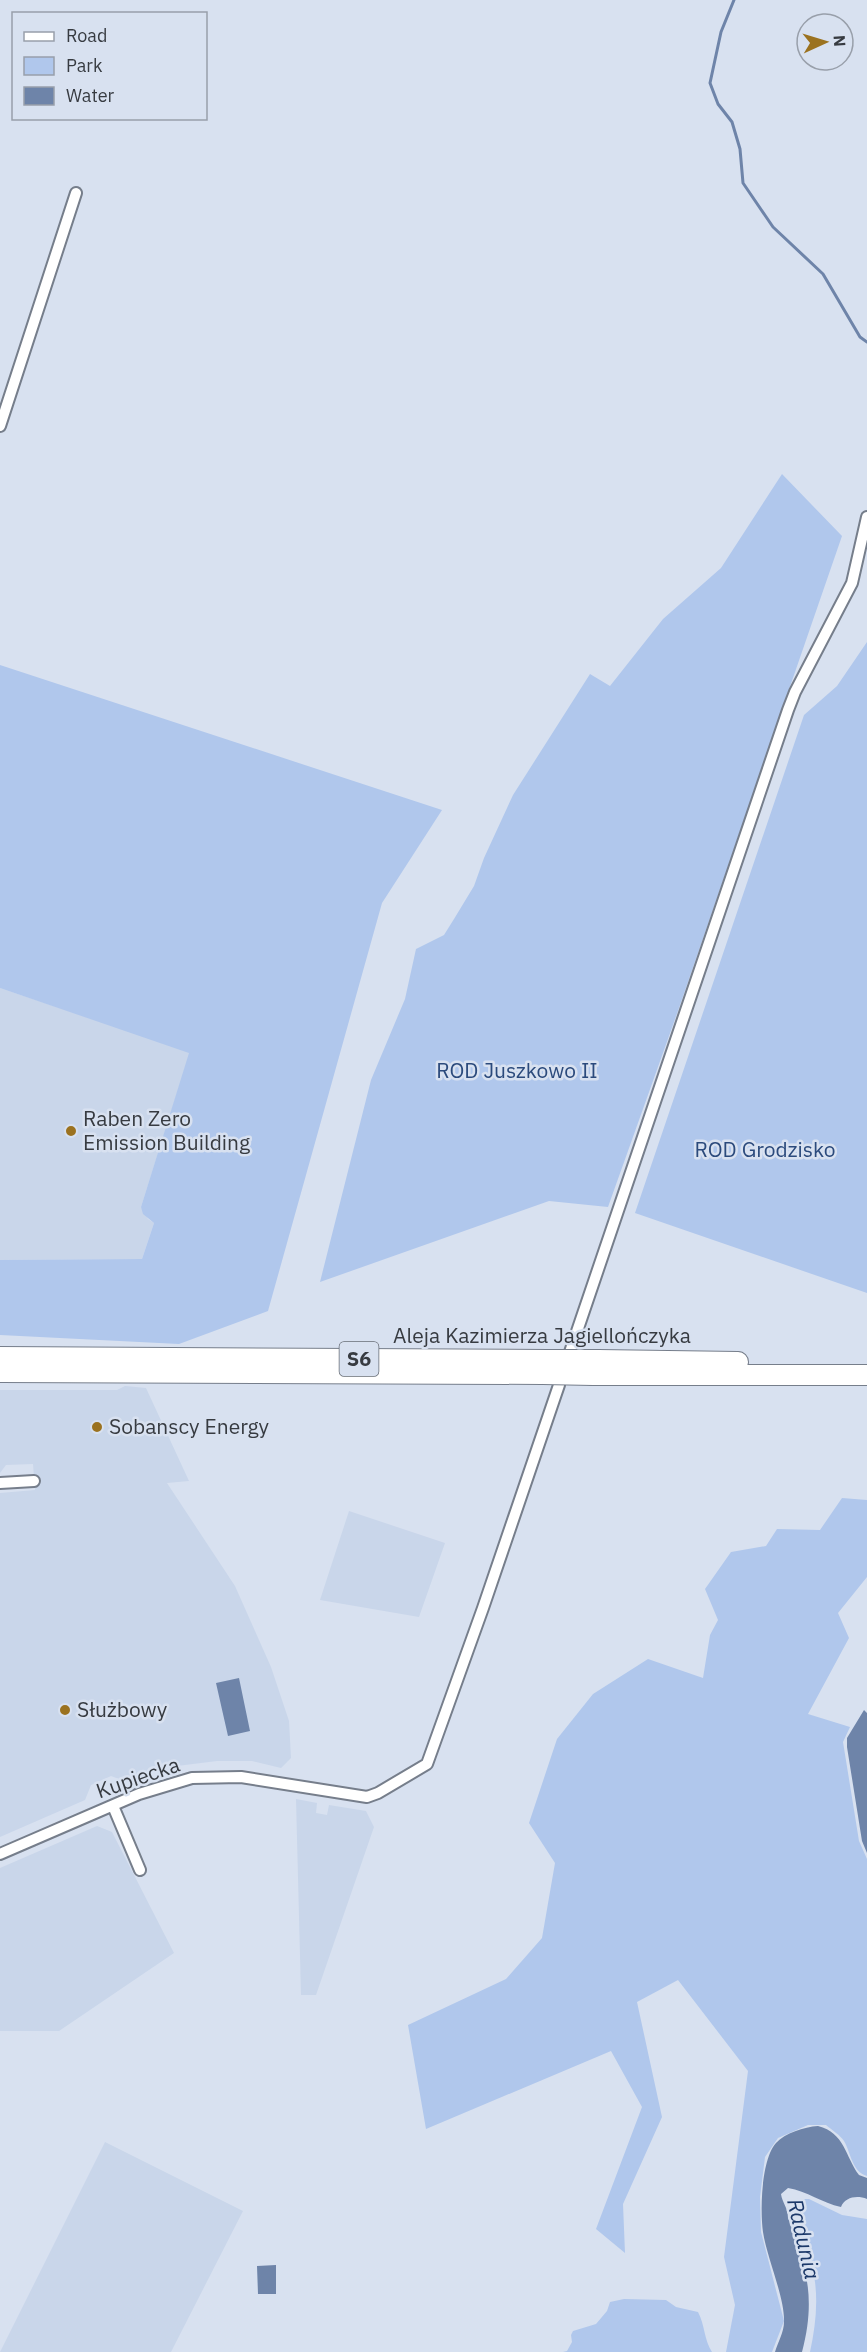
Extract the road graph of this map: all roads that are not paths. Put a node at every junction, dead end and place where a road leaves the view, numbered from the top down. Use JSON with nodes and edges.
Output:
{"nodes":[{"id":1,"x":76,"y":193,"type":"dead end"},
{"id":2,"x":0,"y":426,"type":"edge"},
{"id":3,"x":867,"y":517,"type":"edge"},
{"id":4,"x":570,"y":1352,"type":"dead end"},
{"id":5,"x":0,"y":1357,"type":"edge"},
{"id":6,"x":867,"y":1362,"type":"edge"},
{"id":7,"x":595,"y":1367,"type":"junction"},
{"id":8,"x":0,"y":1372,"type":"edge"},
{"id":9,"x":550,"y":1373,"type":"junction"},
{"id":10,"x":867,"y":1376,"type":"edge"},
{"id":11,"x":34,"y":1480,"type":"dead end"},
{"id":12,"x":0,"y":1483,"type":"edge"},
{"id":13,"x":113,"y":1806,"type":"junction"},
{"id":14,"x":0,"y":1854,"type":"edge"},
{"id":15,"x":140,"y":1870,"type":"dead end"}],
"edges":[{"from":1,"to":2,"type":"street"},
{"from":3,"to":4,"type":"street"},
{"from":5,"to":9,"type":"highway","name":"Aleja Kazimierza Jagiellończyka","number":"S6"},
{"from":6,"to":7,"type":"highway","name":"Aleja Kazimierza Jagiellończyka","number":"S6"},
{"from":7,"to":9,"type":"highway","name":"Aleja Kazimierza Jagiellończyka","number":"S6","bridge":true},
{"from":7,"to":10,"type":"highway","name":"Aleja Kazimierza Jagiellończyka","number":"S6"},
{"from":8,"to":9,"type":"highway","name":"Aleja Kazimierza Jagiellończyka","number":"S6"},
{"from":9,"to":13,"type":"street","name":"Kupiecka"},
{"from":11,"to":12,"type":"street"},
{"from":13,"to":14,"type":"street","name":"Kupiecka"},
{"from":13,"to":15,"type":"street"}]}
